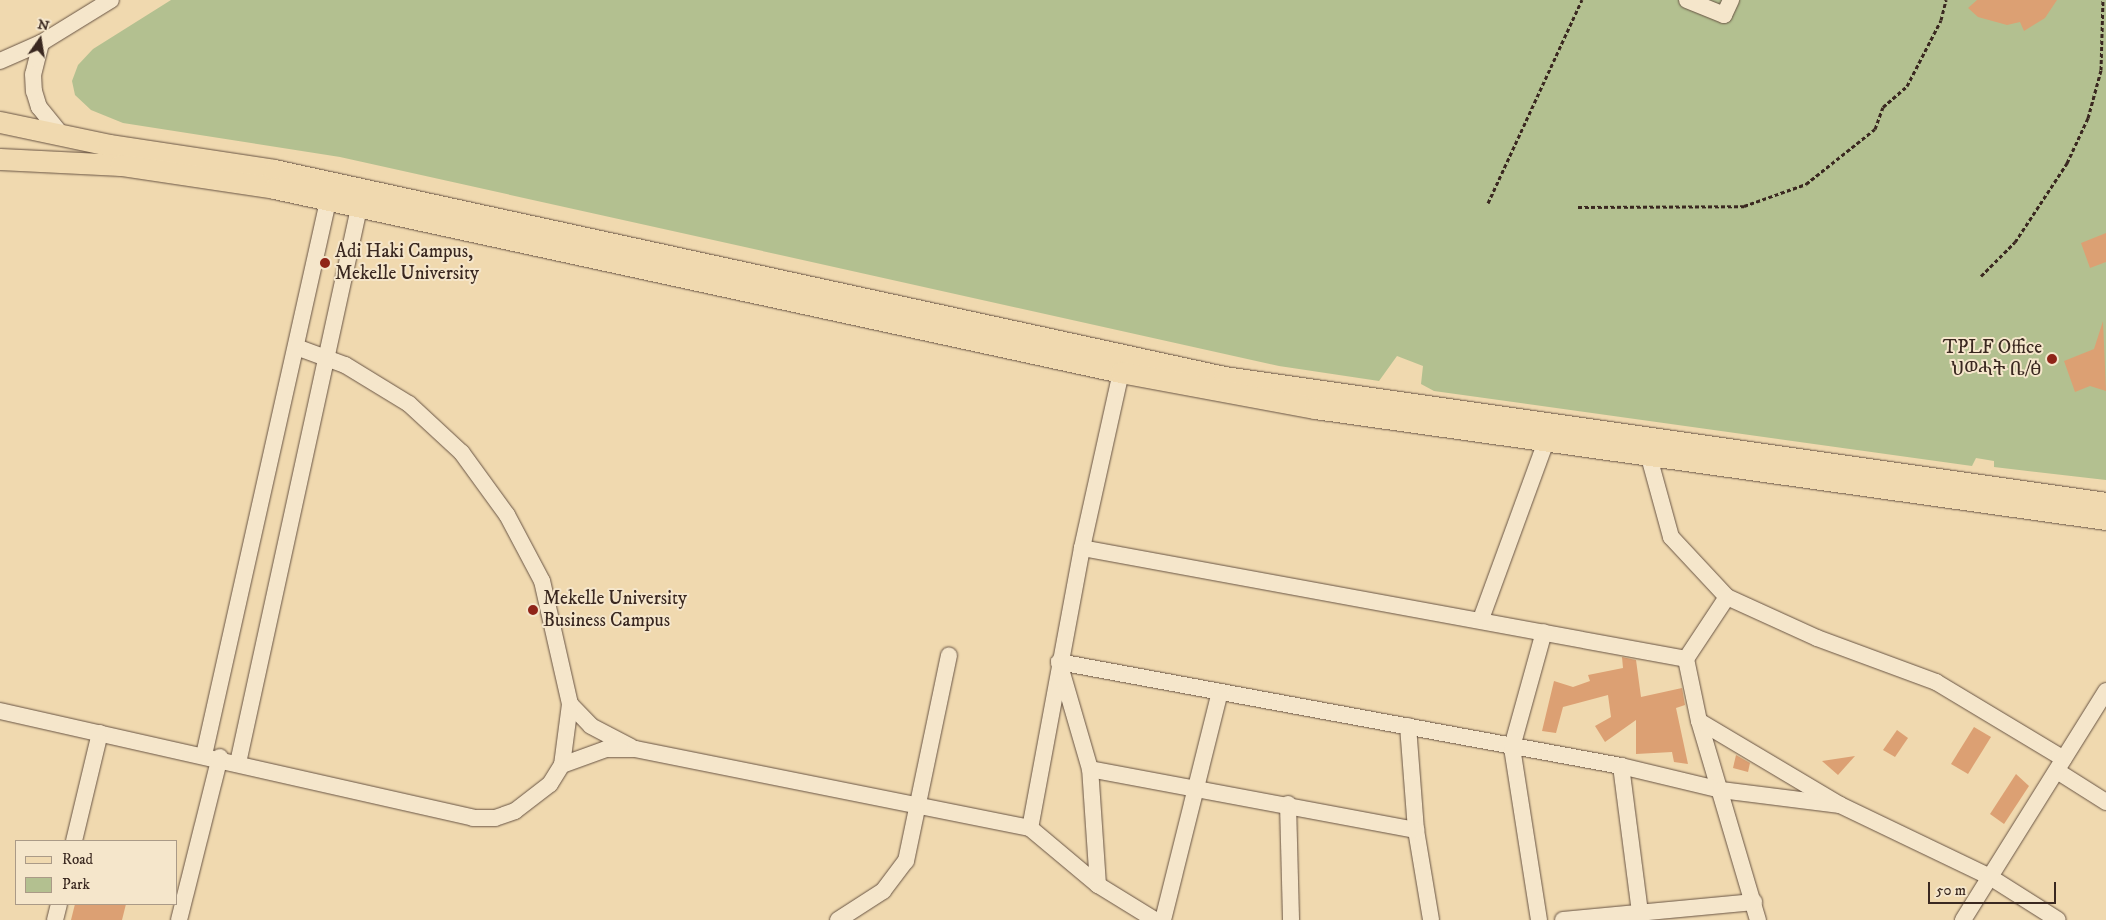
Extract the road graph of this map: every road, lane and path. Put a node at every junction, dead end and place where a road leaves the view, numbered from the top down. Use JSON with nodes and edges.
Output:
{"nodes":[{"id":1,"x":111,"y":0,"type":"edge"},
{"id":2,"x":1582,"y":0,"type":"edge"},
{"id":3,"x":1687,"y":0,"type":"edge"},
{"id":4,"x":1731,"y":0,"type":"edge"},
{"id":5,"x":1946,"y":0,"type":"edge"},
{"id":6,"x":2102,"y":0,"type":"edge"},
{"id":7,"x":41,"y":43,"type":"junction"},
{"id":8,"x":0,"y":61,"type":"edge"},
{"id":9,"x":0,"y":122,"type":"edge"},
{"id":10,"x":59,"y":132,"type":"junction"},
{"id":11,"x":0,"y":159,"type":"edge"},
{"id":12,"x":328,"y":201,"type":"junction"},
{"id":13,"x":1488,"y":203,"type":"dead end"},
{"id":14,"x":359,"y":208,"type":"junction"},
{"id":15,"x":1578,"y":208,"type":"dead end"},
{"id":16,"x":1981,"y":276,"type":"dead end"},
{"id":17,"x":296,"y":347,"type":"junction"},
{"id":18,"x":326,"y":356,"type":"junction"},
{"id":19,"x":1121,"y":372,"type":"junction"},
{"id":20,"x":1545,"y":444,"type":"junction"},
{"id":21,"x":1649,"y":457,"type":"junction"},
{"id":22,"x":2106,"y":503,"type":"edge"},
{"id":23,"x":2106,"y":520,"type":"edge"},
{"id":24,"x":1082,"y":548,"type":"junction"},
{"id":25,"x":1727,"y":596,"type":"junction"},
{"id":26,"x":1481,"y":619,"type":"junction"},
{"id":27,"x":1544,"y":632,"type":"junction"},
{"id":28,"x":949,"y":655,"type":"dead end"},
{"id":29,"x":1686,"y":659,"type":"junction"},
{"id":30,"x":1059,"y":662,"type":"junction"},
{"id":31,"x":2106,"y":691,"type":"edge"},
{"id":32,"x":1220,"y":692,"type":"junction"},
{"id":33,"x":570,"y":704,"type":"junction"},
{"id":34,"x":0,"y":710,"type":"edge"},
{"id":35,"x":1699,"y":721,"type":"junction"},
{"id":36,"x":1408,"y":726,"type":"junction"},
{"id":37,"x":100,"y":733,"type":"junction"},
{"id":38,"x":1512,"y":747,"type":"junction"},
{"id":39,"x":635,"y":749,"type":"junction"},
{"id":40,"x":212,"y":756,"type":"junction"},
{"id":41,"x":238,"y":763,"type":"junction"},
{"id":42,"x":562,"y":765,"type":"junction"},
{"id":43,"x":2061,"y":765,"type":"junction"},
{"id":44,"x":1621,"y":766,"type":"junction"},
{"id":45,"x":1090,"y":768,"type":"junction"},
{"id":46,"x":1198,"y":787,"type":"junction"},
{"id":47,"x":1721,"y":790,"type":"junction"},
{"id":48,"x":2106,"y":802,"type":"edge"},
{"id":49,"x":1288,"y":804,"type":"junction"},
{"id":50,"x":1840,"y":805,"type":"junction"},
{"id":51,"x":919,"y":806,"type":"junction"},
{"id":52,"x":1030,"y":828,"type":"junction"},
{"id":53,"x":1416,"y":830,"type":"junction"},
{"id":54,"x":74,"y":840,"type":"edge"},
{"id":55,"x":1990,"y":877,"type":"junction"},
{"id":56,"x":1098,"y":885,"type":"junction"},
{"id":57,"x":1754,"y":902,"type":"junction"},
{"id":58,"x":59,"y":905,"type":"edge"},
{"id":59,"x":1640,"y":913,"type":"junction"},
{"id":60,"x":55,"y":920,"type":"edge"},
{"id":61,"x":179,"y":920,"type":"edge"},
{"id":62,"x":838,"y":920,"type":"edge"},
{"id":63,"x":1155,"y":920,"type":"edge"},
{"id":64,"x":1163,"y":920,"type":"edge"},
{"id":65,"x":1291,"y":920,"type":"edge"},
{"id":66,"x":1430,"y":920,"type":"edge"},
{"id":67,"x":1539,"y":920,"type":"edge"},
{"id":68,"x":1563,"y":920,"type":"edge"},
{"id":69,"x":1758,"y":920,"type":"edge"},
{"id":70,"x":1963,"y":920,"type":"edge"},
{"id":71,"x":2058,"y":920,"type":"edge"}],
"edges":[{"from":1,"to":7,"type":"street"},
{"from":2,"to":13,"type":"path"},
{"from":3,"to":4,"type":"street"},
{"from":5,"to":15,"type":"path"},
{"from":6,"to":16,"type":"path"},
{"from":7,"to":8,"type":"street"},
{"from":7,"to":10,"type":"street"},
{"from":9,"to":10,"type":"main road"},
{"from":10,"to":22,"type":"main road"},
{"from":11,"to":12,"type":"main road"},
{"from":12,"to":14,"type":"main road"},
{"from":12,"to":17,"type":"street"},
{"from":14,"to":18,"type":"street"},
{"from":14,"to":19,"type":"main road"},
{"from":17,"to":18,"type":"street"},
{"from":17,"to":40,"type":"street"},
{"from":18,"to":33,"type":"street"},
{"from":18,"to":41,"type":"street"},
{"from":19,"to":20,"type":"main road"},
{"from":19,"to":24,"type":"street"},
{"from":20,"to":21,"type":"main road"},
{"from":20,"to":26,"type":"street"},
{"from":21,"to":23,"type":"main road"},
{"from":21,"to":25,"type":"street"},
{"from":24,"to":26,"type":"street"},
{"from":24,"to":30,"type":"street"},
{"from":25,"to":29,"type":"street"},
{"from":25,"to":43,"type":"street"},
{"from":26,"to":27,"type":"street"},
{"from":27,"to":29,"type":"street"},
{"from":27,"to":38,"type":"street"},
{"from":28,"to":51,"type":"street"},
{"from":29,"to":35,"type":"street"},
{"from":30,"to":32,"type":"street"},
{"from":30,"to":45,"type":"street"},
{"from":30,"to":52,"type":"street"},
{"from":31,"to":43,"type":"street"},
{"from":32,"to":36,"type":"street"},
{"from":32,"to":46,"type":"street"},
{"from":33,"to":39,"type":"street"},
{"from":33,"to":42,"type":"street"},
{"from":34,"to":37,"type":"street"},
{"from":35,"to":47,"type":"street"},
{"from":35,"to":50,"type":"street"},
{"from":36,"to":38,"type":"street"},
{"from":36,"to":53,"type":"street"},
{"from":37,"to":40,"type":"street"},
{"from":37,"to":54,"type":"street"},
{"from":38,"to":44,"type":"street"},
{"from":38,"to":67,"type":"street"},
{"from":39,"to":42,"type":"street"},
{"from":39,"to":51,"type":"street"},
{"from":40,"to":41,"type":"street"},
{"from":40,"to":61,"type":"street"},
{"from":41,"to":42,"type":"street"},
{"from":43,"to":48,"type":"street"},
{"from":43,"to":55,"type":"street"},
{"from":44,"to":47,"type":"street"},
{"from":44,"to":59,"type":"street"},
{"from":45,"to":46,"type":"street"},
{"from":45,"to":56,"type":"street"},
{"from":46,"to":49,"type":"street"},
{"from":46,"to":64,"type":"street"},
{"from":47,"to":50,"type":"street"},
{"from":47,"to":57,"type":"street"},
{"from":49,"to":53,"type":"street"},
{"from":49,"to":65,"type":"street"},
{"from":50,"to":55,"type":"street"},
{"from":51,"to":52,"type":"street"},
{"from":51,"to":62,"type":"street"},
{"from":52,"to":56,"type":"street"},
{"from":53,"to":66,"type":"street"},
{"from":55,"to":70,"type":"street"},
{"from":55,"to":71,"type":"street"},
{"from":56,"to":63,"type":"street"},
{"from":57,"to":59,"type":"street"},
{"from":57,"to":69,"type":"street"},
{"from":58,"to":60,"type":"street"},
{"from":59,"to":68,"type":"street"}]}
